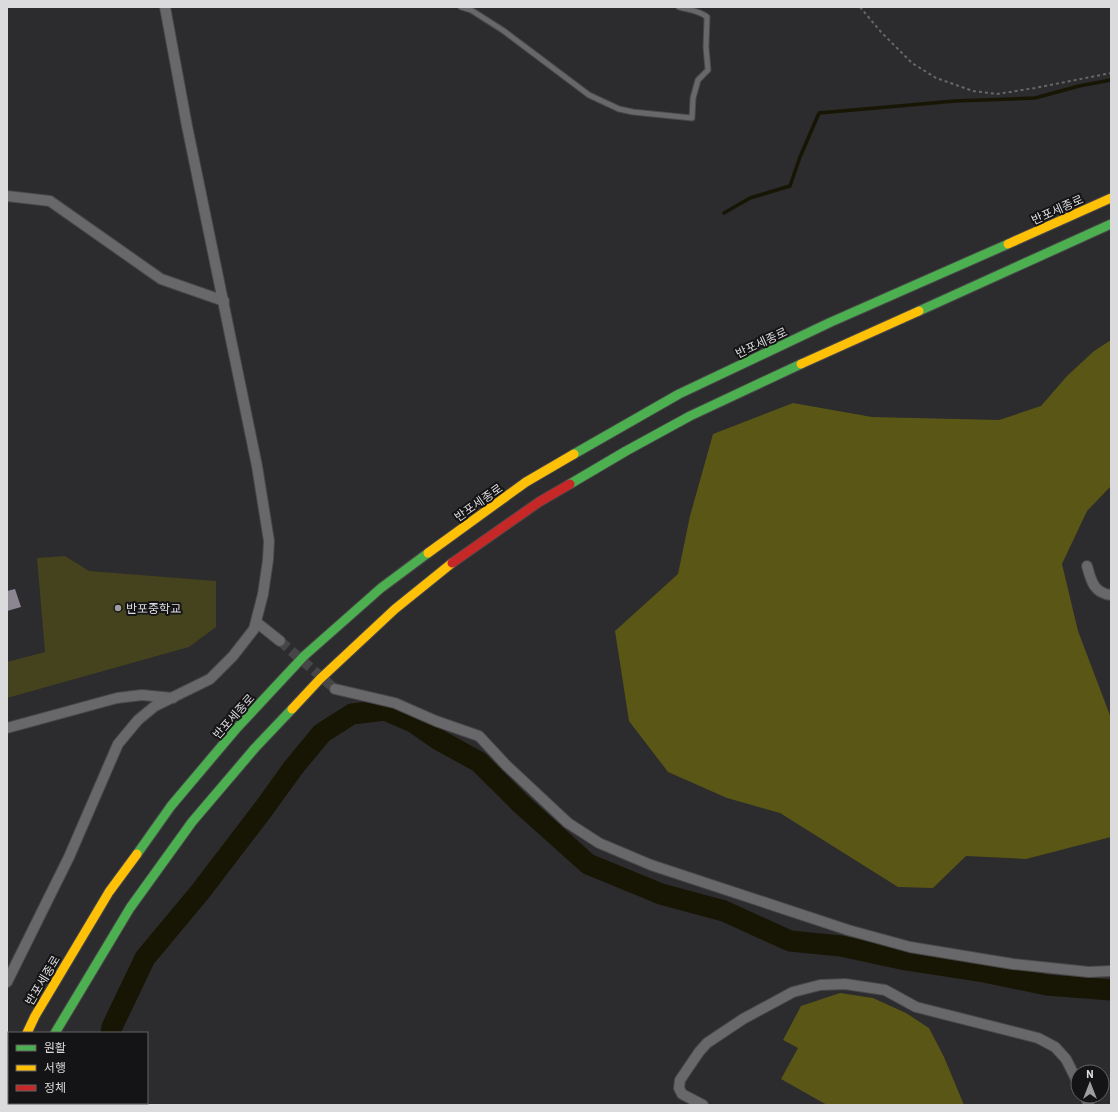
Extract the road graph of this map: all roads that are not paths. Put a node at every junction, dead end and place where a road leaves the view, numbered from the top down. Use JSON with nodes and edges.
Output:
{"nodes":[{"id":1,"x":165,"y":7,"type":"edge"},
{"id":2,"x":460,"y":7,"type":"edge"},
{"id":3,"x":679,"y":7,"type":"edge"},
{"id":4,"x":7,"y":196,"type":"edge"},
{"id":5,"x":1111,"y":198,"type":"edge"},
{"id":6,"x":1111,"y":224,"type":"edge"},
{"id":7,"x":224,"y":302,"type":"junction"},
{"id":8,"x":1087,"y":566,"type":"dead end"},
{"id":9,"x":1111,"y":596,"type":"edge"},
{"id":10,"x":256,"y":622,"type":"junction"},
{"id":11,"x":280,"y":641,"type":"tunnel mouth"},
{"id":12,"x":335,"y":690,"type":"tunnel mouth"},
{"id":13,"x":172,"y":698,"type":"junction"},
{"id":14,"x":7,"y":728,"type":"edge"},
{"id":15,"x":1111,"y":971,"type":"edge"},
{"id":16,"x":7,"y":982,"type":"edge"},
{"id":17,"x":27,"y":1032,"type":"edge"},
{"id":18,"x":56,"y":1032,"type":"edge"},
{"id":19,"x":1070,"y":1067,"type":"edge"},
{"id":20,"x":703,"y":1105,"type":"edge"}],
"edges":[{"from":1,"to":7,"type":"street"},
{"from":2,"to":3,"type":"lane"},
{"from":4,"to":7,"type":"street"},
{"from":5,"to":17,"type":"highway","name":"반포세종로"},
{"from":6,"to":18,"type":"highway"},
{"from":7,"to":10,"type":"street"},
{"from":8,"to":9,"type":"street"},
{"from":10,"to":11,"type":"street"},
{"from":10,"to":13,"type":"street"},
{"from":12,"to":15,"type":"street"},
{"from":13,"to":14,"type":"street"},
{"from":13,"to":16,"type":"street"},
{"from":19,"to":20,"type":"street"}]}
